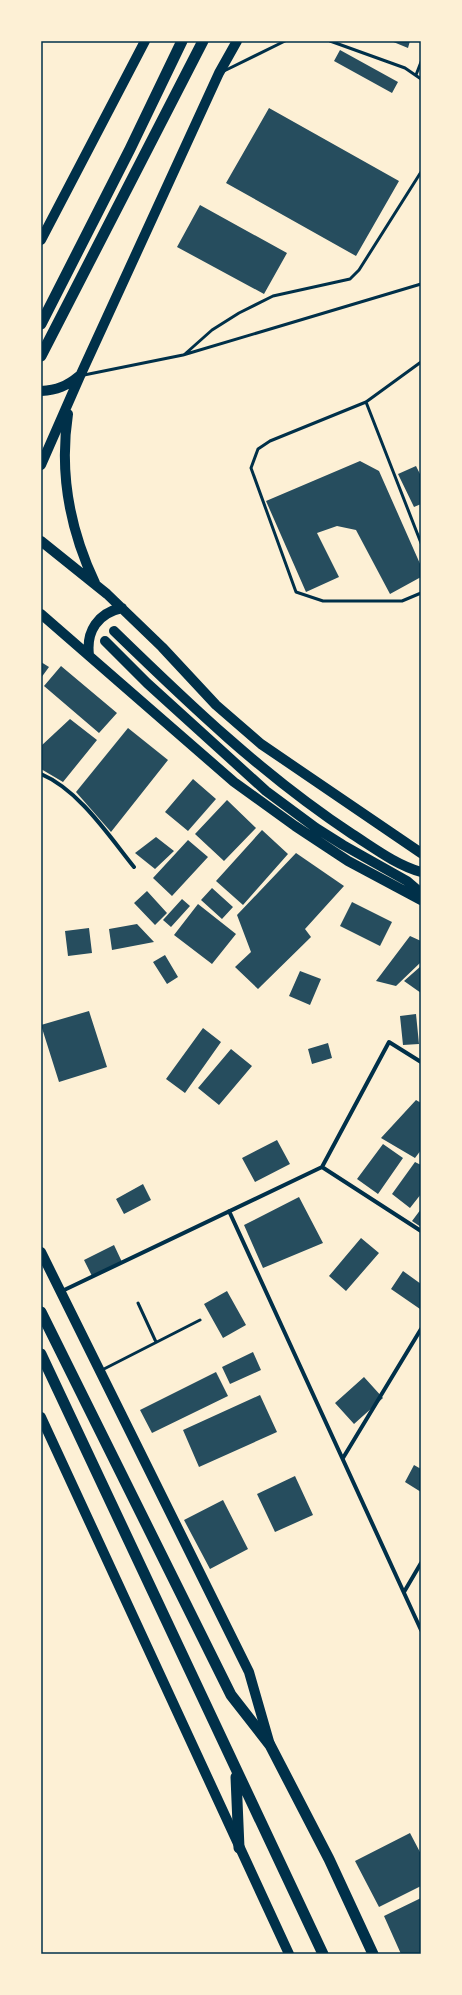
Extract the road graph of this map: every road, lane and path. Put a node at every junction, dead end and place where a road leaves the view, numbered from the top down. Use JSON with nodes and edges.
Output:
{"nodes":[{"id":1,"x":145,"y":41,"type":"edge"},
{"id":2,"x":182,"y":41,"type":"edge"},
{"id":3,"x":203,"y":41,"type":"edge"},
{"id":4,"x":237,"y":41,"type":"edge"},
{"id":5,"x":277,"y":41,"type":"edge"},
{"id":6,"x":285,"y":41,"type":"edge"},
{"id":7,"x":330,"y":41,"type":"edge"},
{"id":8,"x":275,"y":46,"type":"junction"},
{"id":9,"x":421,"y":62,"type":"edge"},
{"id":10,"x":220,"y":73,"type":"junction"},
{"id":11,"x":416,"y":75,"type":"junction"},
{"id":12,"x":421,"y":79,"type":"edge"},
{"id":13,"x":421,"y":172,"type":"edge"},
{"id":14,"x":41,"y":240,"type":"edge"},
{"id":15,"x":421,"y":284,"type":"edge"},
{"id":16,"x":41,"y":324,"type":"edge"},
{"id":17,"x":183,"y":355,"type":"junction"},
{"id":18,"x":41,"y":356,"type":"edge"},
{"id":19,"x":421,"y":362,"type":"edge"},
{"id":20,"x":80,"y":376,"type":"junction"},
{"id":21,"x":41,"y":391,"type":"edge"},
{"id":22,"x":70,"y":400,"type":"junction"},
{"id":23,"x":366,"y":402,"type":"junction"},
{"id":24,"x":41,"y":465,"type":"edge"},
{"id":25,"x":41,"y":541,"type":"edge"},
{"id":26,"x":421,"y":543,"type":"edge"},
{"id":27,"x":96,"y":585,"type":"junction"},
{"id":28,"x":421,"y":592,"type":"edge"},
{"id":29,"x":122,"y":608,"type":"junction"},
{"id":30,"x":41,"y":614,"type":"edge"},
{"id":31,"x":114,"y":631,"type":"dead end"},
{"id":32,"x":105,"y":641,"type":"dead end"},
{"id":33,"x":89,"y":655,"type":"junction"},
{"id":34,"x":41,"y":774,"type":"edge"},
{"id":35,"x":421,"y":853,"type":"edge"},
{"id":36,"x":134,"y":867,"type":"dead end"},
{"id":37,"x":421,"y":872,"type":"edge"},
{"id":38,"x":421,"y":893,"type":"edge"},
{"id":39,"x":421,"y":900,"type":"edge"},
{"id":40,"x":421,"y":1062,"type":"edge"},
{"id":41,"x":322,"y":1167,"type":"junction"},
{"id":42,"x":229,"y":1211,"type":"junction"},
{"id":43,"x":421,"y":1231,"type":"edge"},
{"id":44,"x":41,"y":1252,"type":"edge"},
{"id":45,"x":60,"y":1292,"type":"junction"},
{"id":46,"x":138,"y":1303,"type":"dead end"},
{"id":47,"x":41,"y":1312,"type":"edge"},
{"id":48,"x":200,"y":1320,"type":"dead end"},
{"id":49,"x":421,"y":1329,"type":"edge"},
{"id":50,"x":156,"y":1342,"type":"junction"},
{"id":51,"x":41,"y":1354,"type":"edge"},
{"id":52,"x":99,"y":1372,"type":"junction"},
{"id":53,"x":41,"y":1417,"type":"edge"},
{"id":54,"x":343,"y":1458,"type":"junction"},
{"id":55,"x":421,"y":1563,"type":"edge"},
{"id":56,"x":404,"y":1592,"type":"junction"},
{"id":57,"x":421,"y":1630,"type":"edge"},
{"id":58,"x":270,"y":1745,"type":"junction"},
{"id":59,"x":235,"y":1770,"type":"junction"},
{"id":60,"x":239,"y":1848,"type":"junction"},
{"id":61,"x":289,"y":1954,"type":"edge"},
{"id":62,"x":323,"y":1954,"type":"edge"},
{"id":63,"x":373,"y":1954,"type":"edge"}],
"edges":[{"from":1,"to":14,"type":"main road"},
{"from":2,"to":16,"type":"highway"},
{"from":3,"to":18,"type":"highway"},
{"from":4,"to":10,"type":"main road"},
{"from":5,"to":8,"type":"lane"},
{"from":6,"to":8,"type":"lane"},
{"from":7,"to":11,"type":"lane"},
{"from":8,"to":10,"type":"lane"},
{"from":9,"to":11,"type":"lane"},
{"from":10,"to":20,"type":"main road"},
{"from":11,"to":12,"type":"lane"},
{"from":13,"to":17,"type":"lane"},
{"from":15,"to":17,"type":"lane"},
{"from":17,"to":20,"type":"lane"},
{"from":19,"to":23,"type":"lane"},
{"from":20,"to":21,"type":"main road"},
{"from":20,"to":22,"type":"main road"},
{"from":22,"to":24,"type":"main road"},
{"from":22,"to":27,"type":"main road"},
{"from":23,"to":26,"type":"lane"},
{"from":23,"to":28,"type":"lane"},
{"from":25,"to":27,"type":"main road"},
{"from":27,"to":29,"type":"main road"},
{"from":29,"to":33,"type":"main road"},
{"from":29,"to":35,"type":"main road"},
{"from":30,"to":33,"type":"main road"},
{"from":31,"to":37,"type":"main road"},
{"from":32,"to":38,"type":"main road"},
{"from":33,"to":39,"type":"main road"},
{"from":34,"to":36,"type":"street"},
{"from":40,"to":41,"type":"street"},
{"from":41,"to":42,"type":"street"},
{"from":41,"to":43,"type":"street"},
{"from":42,"to":45,"type":"street"},
{"from":42,"to":54,"type":"street"},
{"from":44,"to":45,"type":"main road"},
{"from":45,"to":52,"type":"main road"},
{"from":46,"to":50,"type":"lane"},
{"from":47,"to":58,"type":"highway"},
{"from":48,"to":50,"type":"lane"},
{"from":49,"to":54,"type":"street"},
{"from":50,"to":52,"type":"lane"},
{"from":51,"to":59,"type":"highway"},
{"from":52,"to":58,"type":"main road"},
{"from":53,"to":60,"type":"main road"},
{"from":54,"to":56,"type":"street"},
{"from":55,"to":56,"type":"street"},
{"from":56,"to":57,"type":"street"},
{"from":58,"to":63,"type":"highway"},
{"from":59,"to":60,"type":"highway"},
{"from":59,"to":62,"type":"highway"},
{"from":60,"to":61,"type":"main road"}]}
